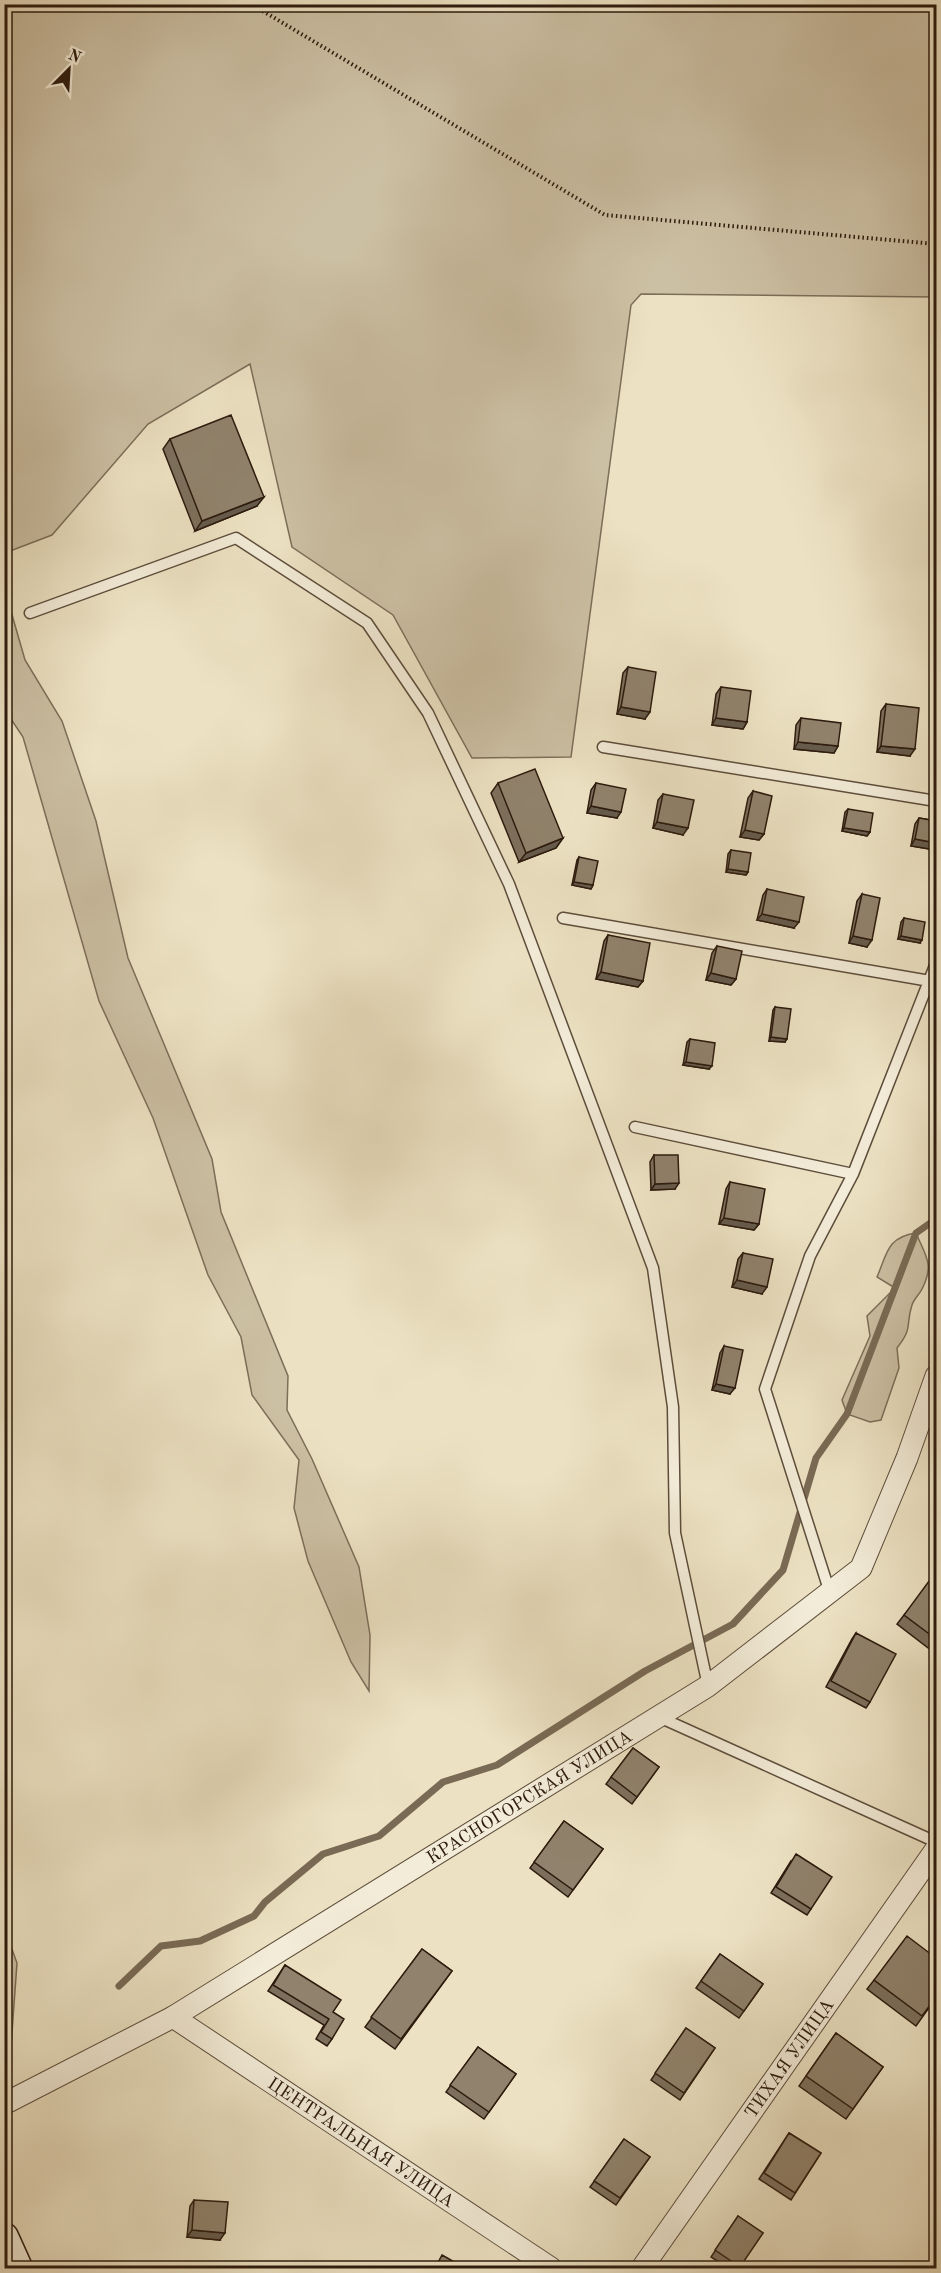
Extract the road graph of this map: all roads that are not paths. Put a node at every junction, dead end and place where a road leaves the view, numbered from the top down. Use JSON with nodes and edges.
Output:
{"nodes":[{"id":1,"x":30,"y":613,"type":"dead end"},
{"id":2,"x":603,"y":747,"type":"dead end"},
{"id":3,"x":936,"y":801,"type":"edge"},
{"id":4,"x":563,"y":918,"type":"dead end"},
{"id":5,"x":936,"y":963,"type":"edge"},
{"id":6,"x":930,"y":981,"type":"junction"},
{"id":7,"x":635,"y":1127,"type":"dead end"},
{"id":8,"x":853,"y":1174,"type":"junction"},
{"id":9,"x":936,"y":1376,"type":"edge"},
{"id":10,"x":830,"y":1593,"type":"junction"},
{"id":11,"x":708,"y":1686,"type":"junction"},
{"id":12,"x":658,"y":1717,"type":"junction"},
{"id":13,"x":936,"y":1842,"type":"edge"},
{"id":14,"x":936,"y":1849,"type":"edge"},
{"id":15,"x":173,"y":2017,"type":"junction"},
{"id":16,"x":4,"y":2104,"type":"edge"},
{"id":17,"x":4,"y":2236,"type":"edge"},
{"id":18,"x":18,"y":2268,"type":"edge"},
{"id":19,"x":551,"y":2268,"type":"edge"},
{"id":20,"x":642,"y":2268,"type":"edge"}],
"edges":[{"from":1,"to":11,"type":"lane"},
{"from":2,"to":3,"type":"lane"},
{"from":4,"to":6,"type":"lane"},
{"from":5,"to":6,"type":"lane"},
{"from":6,"to":8,"type":"lane"},
{"from":7,"to":8,"type":"lane"},
{"from":8,"to":10,"type":"lane"},
{"from":9,"to":10,"type":"street","name":"КРАСНОГОРСКАЯ УЛИЦА"},
{"from":10,"to":11,"type":"street","name":"КРАСНОГОРСКАЯ УЛИЦА"},
{"from":11,"to":12,"type":"street","name":"КРАСНОГОРСКАЯ УЛИЦА"},
{"from":12,"to":13,"type":"lane"},
{"from":12,"to":15,"type":"street","name":"КРАСНОГОРСКАЯ УЛИЦА"},
{"from":14,"to":20,"type":"street","name":"ТИХАЯ УЛИЦА"},
{"from":15,"to":16,"type":"street","name":"КРАСНОГОРСКАЯ УЛИЦА"},
{"from":15,"to":19,"type":"street","name":"ЦЕНТРАЛЬНАЯ УЛИЦА"},
{"from":17,"to":18,"type":"main road"}]}
